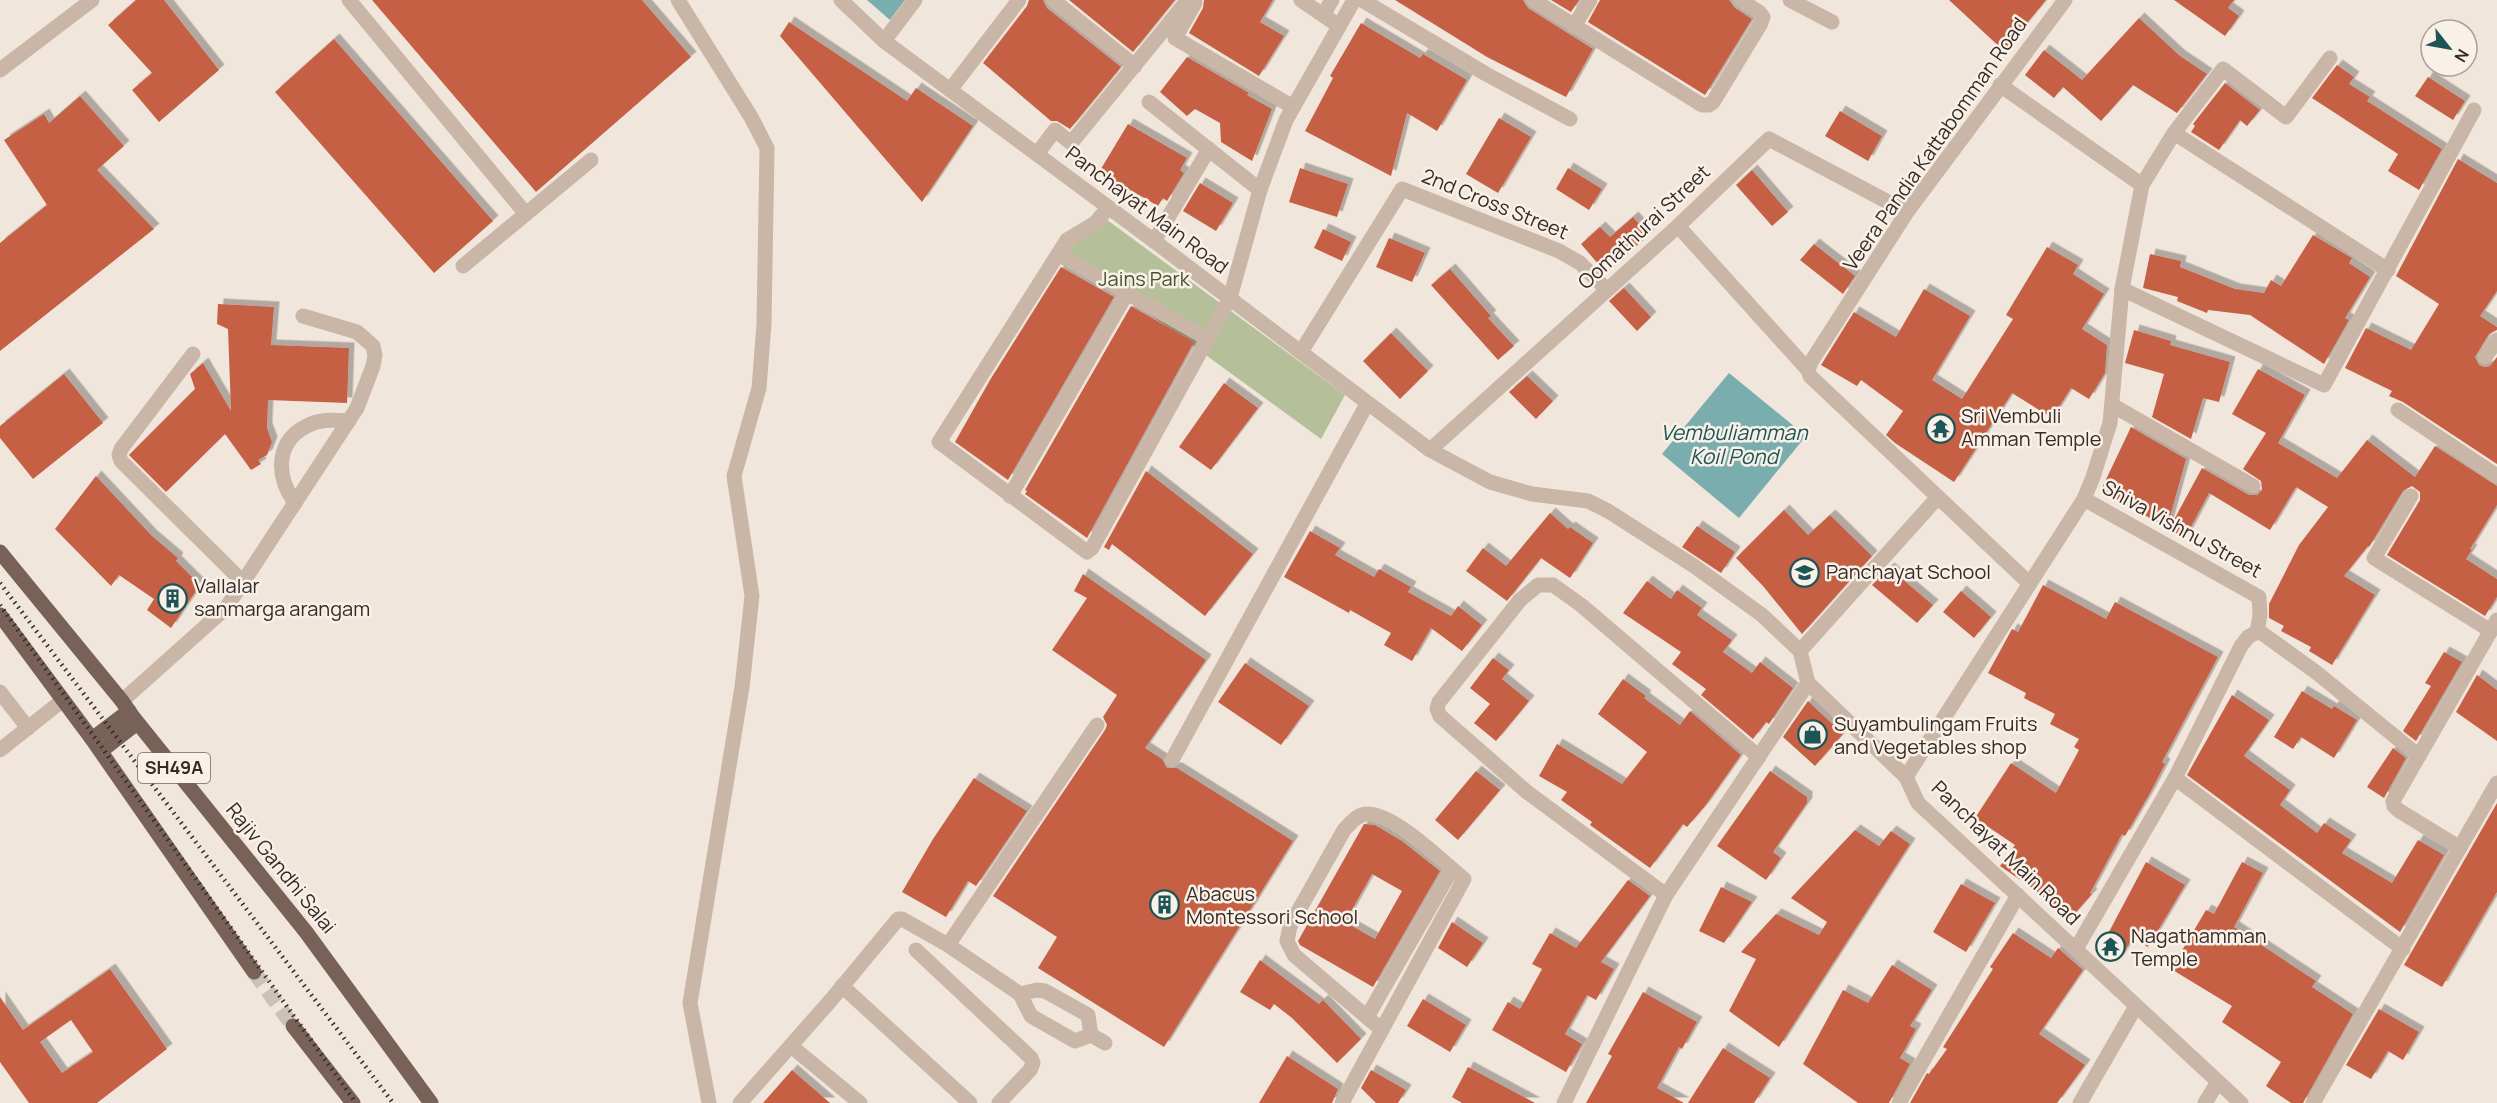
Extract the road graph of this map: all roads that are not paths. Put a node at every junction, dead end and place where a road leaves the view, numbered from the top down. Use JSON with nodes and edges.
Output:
{"nodes":[{"id":1,"x":92,"y":0,"type":"edge"},
{"id":2,"x":349,"y":0,"type":"edge"},
{"id":3,"x":678,"y":0,"type":"edge"},
{"id":4,"x":841,"y":0,"type":"edge"},
{"id":5,"x":915,"y":0,"type":"edge"},
{"id":6,"x":1019,"y":0,"type":"edge"},
{"id":7,"x":1053,"y":0,"type":"edge"},
{"id":8,"x":1188,"y":0,"type":"edge"},
{"id":9,"x":1197,"y":0,"type":"edge"},
{"id":10,"x":1301,"y":0,"type":"edge"},
{"id":11,"x":1332,"y":0,"type":"edge"},
{"id":12,"x":1354,"y":0,"type":"edge"},
{"id":13,"x":1362,"y":0,"type":"edge"},
{"id":14,"x":1533,"y":0,"type":"edge"},
{"id":15,"x":1590,"y":0,"type":"edge"},
{"id":16,"x":1790,"y":0,"type":"edge"},
{"id":17,"x":2065,"y":0,"type":"edge"},
{"id":18,"x":1747,"y":2,"type":"edge"},
{"id":19,"x":1323,"y":15,"type":"junction"},
{"id":20,"x":1832,"y":22,"type":"dead end"},
{"id":21,"x":1339,"y":26,"type":"junction"},
{"id":22,"x":1574,"y":26,"type":"junction"},
{"id":23,"x":884,"y":41,"type":"junction"},
{"id":24,"x":2330,"y":58,"type":"dead end"},
{"id":25,"x":1135,"y":66,"type":"junction"},
{"id":26,"x":0,"y":70,"type":"edge"},
{"id":27,"x":2000,"y":85,"type":"junction"},
{"id":28,"x":950,"y":90,"type":"junction"},
{"id":29,"x":1149,"y":102,"type":"dead end"},
{"id":30,"x":1293,"y":107,"type":"junction"},
{"id":31,"x":2474,"y":110,"type":"dead end"},
{"id":32,"x":1570,"y":119,"type":"dead end"},
{"id":33,"x":2174,"y":134,"type":"junction"},
{"id":34,"x":1209,"y":149,"type":"junction"},
{"id":35,"x":1037,"y":154,"type":"junction"},
{"id":36,"x":591,"y":160,"type":"dead end"},
{"id":37,"x":2142,"y":185,"type":"junction"},
{"id":38,"x":1260,"y":190,"type":"junction"},
{"id":39,"x":1108,"y":207,"type":"junction"},
{"id":40,"x":1907,"y":212,"type":"junction"},
{"id":41,"x":526,"y":214,"type":"junction"},
{"id":42,"x":1678,"y":226,"type":"junction"},
{"id":43,"x":1154,"y":241,"type":"junction"},
{"id":44,"x":1058,"y":254,"type":"junction"},
{"id":45,"x":463,"y":266,"type":"dead end"},
{"id":46,"x":2388,"y":270,"type":"junction"},
{"id":47,"x":2122,"y":289,"type":"junction"},
{"id":48,"x":1607,"y":290,"type":"junction"},
{"id":49,"x":1127,"y":293,"type":"junction"},
{"id":50,"x":1230,"y":298,"type":"junction"},
{"id":51,"x":303,"y":316,"type":"dead end"},
{"id":52,"x":1208,"y":339,"type":"junction"},
{"id":53,"x":2497,"y":340,"type":"edge"},
{"id":54,"x":1301,"y":352,"type":"junction"},
{"id":55,"x":193,"y":354,"type":"dead end"},
{"id":56,"x":2485,"y":357,"type":"dead end"},
{"id":57,"x":1809,"y":373,"type":"junction"},
{"id":58,"x":1367,"y":404,"type":"junction"},
{"id":59,"x":2112,"y":405,"type":"junction"},
{"id":60,"x":2398,"y":410,"type":"dead end"},
{"id":61,"x":349,"y":421,"type":"junction"},
{"id":62,"x":1430,"y":450,"type":"junction"},
{"id":63,"x":2497,"y":476,"type":"edge"},
{"id":64,"x":2253,"y":486,"type":"dead end"},
{"id":65,"x":1010,"y":496,"type":"junction"},
{"id":66,"x":2411,"y":496,"type":"dead end"},
{"id":67,"x":1938,"y":497,"type":"junction"},
{"id":68,"x":2084,"y":499,"type":"junction"},
{"id":69,"x":296,"y":503,"type":"junction"},
{"id":70,"x":0,"y":552,"type":"edge"},
{"id":71,"x":244,"y":583,"type":"junction"},
{"id":72,"x":2029,"y":583,"type":"junction"},
{"id":73,"x":0,"y":615,"type":"edge"},
{"id":74,"x":2494,"y":626,"type":"edge"},
{"id":75,"x":2257,"y":632,"type":"junction"},
{"id":76,"x":1800,"y":651,"type":"junction"},
{"id":77,"x":1809,"y":683,"type":"junction"},
{"id":78,"x":0,"y":692,"type":"edge"},
{"id":79,"x":63,"y":700,"type":"junction"},
{"id":80,"x":129,"y":711,"type":"junction"},
{"id":81,"x":1097,"y":725,"type":"dead end"},
{"id":82,"x":28,"y":728,"type":"junction"},
{"id":83,"x":96,"y":745,"type":"junction"},
{"id":84,"x":0,"y":750,"type":"edge"},
{"id":85,"x":2419,"y":756,"type":"junction"},
{"id":86,"x":1758,"y":757,"type":"junction"},
{"id":87,"x":1172,"y":760,"type":"dead end"},
{"id":88,"x":1906,"y":777,"type":"junction"},
{"id":89,"x":2175,"y":778,"type":"junction"},
{"id":90,"x":2497,"y":783,"type":"edge"},
{"id":91,"x":2460,"y":848,"type":"junction"},
{"id":92,"x":1458,"y":874,"type":"junction"},
{"id":93,"x":1666,"y":895,"type":"junction"},
{"id":94,"x":2018,"y":895,"type":"junction"},
{"id":95,"x":948,"y":945,"type":"junction"},
{"id":96,"x":2076,"y":949,"type":"junction"},
{"id":97,"x":2403,"y":949,"type":"junction"},
{"id":98,"x":916,"y":950,"type":"dead end"},
{"id":99,"x":254,"y":972,"type":"tunnel mouth"},
{"id":100,"x":842,"y":986,"type":"junction"},
{"id":101,"x":1020,"y":994,"type":"junction"},
{"id":102,"x":2136,"y":1006,"type":"junction"},
{"id":103,"x":1367,"y":1017,"type":"junction"},
{"id":104,"x":293,"y":1026,"type":"tunnel mouth"},
{"id":105,"x":1382,"y":1030,"type":"junction"},
{"id":106,"x":791,"y":1046,"type":"junction"},
{"id":107,"x":2218,"y":1082,"type":"junction"},
{"id":108,"x":353,"y":1103,"type":"edge"},
{"id":109,"x":431,"y":1103,"type":"edge"},
{"id":110,"x":709,"y":1103,"type":"edge"},
{"id":111,"x":740,"y":1103,"type":"edge"},
{"id":112,"x":860,"y":1103,"type":"edge"},
{"id":113,"x":970,"y":1103,"type":"edge"},
{"id":114,"x":999,"y":1103,"type":"edge"},
{"id":115,"x":1342,"y":1103,"type":"edge"},
{"id":116,"x":1564,"y":1103,"type":"edge"},
{"id":117,"x":1899,"y":1103,"type":"edge"},
{"id":118,"x":2080,"y":1103,"type":"edge"},
{"id":119,"x":2205,"y":1103,"type":"edge"},
{"id":120,"x":2241,"y":1103,"type":"edge"},
{"id":121,"x":2313,"y":1103,"type":"edge"}],
"edges":[{"from":1,"to":26,"type":"street"},
{"from":2,"to":41,"type":"street"},
{"from":3,"to":110,"type":"street"},
{"from":4,"to":23,"type":"street","name":"Panchayat Main Road"},
{"from":5,"to":23,"type":"street"},
{"from":6,"to":28,"type":"street"},
{"from":7,"to":25,"type":"street"},
{"from":8,"to":25,"type":"street"},
{"from":9,"to":30,"type":"street"},
{"from":10,"to":19,"type":"street"},
{"from":11,"to":19,"type":"street"},
{"from":12,"to":21,"type":"street"},
{"from":13,"to":32,"type":"street"},
{"from":14,"to":22,"type":"street"},
{"from":15,"to":22,"type":"street"},
{"from":16,"to":20,"type":"street"},
{"from":17,"to":27,"type":"street","name":"Veera Pandia Kattabomman Road"},
{"from":18,"to":22,"type":"street"},
{"from":19,"to":21,"type":"street"},
{"from":21,"to":30,"type":"street"},
{"from":23,"to":28,"type":"street","name":"Panchayat Main Road"},
{"from":24,"to":33,"type":"street"},
{"from":25,"to":35,"type":"street"},
{"from":27,"to":37,"type":"street"},
{"from":27,"to":40,"type":"street","name":"Veera Pandia Kattabomman Road"},
{"from":28,"to":35,"type":"street","name":"Panchayat Main Road"},
{"from":29,"to":34,"type":"street"},
{"from":30,"to":38,"type":"street"},
{"from":31,"to":46,"type":"street"},
{"from":33,"to":37,"type":"street"},
{"from":33,"to":46,"type":"street"},
{"from":34,"to":38,"type":"street"},
{"from":34,"to":43,"type":"street"},
{"from":35,"to":39,"type":"street","name":"Panchayat Main Road"},
{"from":36,"to":41,"type":"street"},
{"from":37,"to":47,"type":"street"},
{"from":38,"to":50,"type":"street"},
{"from":39,"to":43,"type":"street","name":"Panchayat Main Road"},
{"from":39,"to":44,"type":"street"},
{"from":40,"to":42,"type":"street","name":"Oomathurai Street"},
{"from":40,"to":57,"type":"street","name":"Veera Pandia Kattabomman Road"},
{"from":41,"to":45,"type":"street"},
{"from":42,"to":48,"type":"street","name":"Oomathurai Street"},
{"from":42,"to":57,"type":"street"},
{"from":43,"to":50,"type":"street","name":"Panchayat Main Road"},
{"from":44,"to":49,"type":"street"},
{"from":44,"to":65,"type":"street"},
{"from":46,"to":47,"type":"street"},
{"from":47,"to":59,"type":"street"},
{"from":48,"to":54,"type":"street","name":"2nd Cross Street"},
{"from":48,"to":62,"type":"street","name":"Oomathurai Street"},
{"from":49,"to":52,"type":"street"},
{"from":49,"to":65,"type":"street"},
{"from":50,"to":52,"type":"street"},
{"from":50,"to":54,"type":"street","name":"Panchayat Main Road"},
{"from":51,"to":61,"type":"street"},
{"from":52,"to":65,"type":"street"},
{"from":53,"to":56,"type":"street"},
{"from":54,"to":58,"type":"street","name":"Panchayat Main Road"},
{"from":55,"to":71,"type":"street"},
{"from":57,"to":67,"type":"street"},
{"from":58,"to":62,"type":"street","name":"Panchayat Main Road"},
{"from":58,"to":87,"type":"street"},
{"from":59,"to":64,"type":"street"},
{"from":59,"to":68,"type":"street"},
{"from":60,"to":63,"type":"street"},
{"from":61,"to":69,"type":"street"},
{"from":61,"to":69,"type":"street"},
{"from":62,"to":76,"type":"street","name":"Panchayat Main Road"},
{"from":66,"to":74,"type":"street"},
{"from":67,"to":72,"type":"street"},
{"from":67,"to":76,"type":"street"},
{"from":68,"to":72,"type":"street"},
{"from":68,"to":75,"type":"street","name":"Shiva Vishnu Street"},
{"from":69,"to":71,"type":"street"},
{"from":70,"to":80,"type":"main road","name":"Rajiv Gandhi Salai","number":"SH49A"},
{"from":71,"to":80,"type":"street"},
{"from":72,"to":88,"type":"street"},
{"from":73,"to":79,"type":"main road","number":"SH49A"},
{"from":74,"to":85,"type":"street"},
{"from":75,"to":85,"type":"street"},
{"from":75,"to":89,"type":"street"},
{"from":76,"to":77,"type":"street"},
{"from":77,"to":86,"type":"street"},
{"from":77,"to":88,"type":"street"},
{"from":78,"to":82,"type":"street"},
{"from":79,"to":82,"type":"street"},
{"from":79,"to":83,"type":"main road","number":"SH49A"},
{"from":80,"to":83,"type":"main road"},
{"from":80,"to":109,"type":"main road","name":"Rajiv Gandhi Salai","number":"SH49A"},
{"from":81,"to":95,"type":"street"},
{"from":82,"to":84,"type":"street"},
{"from":83,"to":99,"type":"main road","number":"SH49A"},
{"from":85,"to":91,"type":"street"},
{"from":86,"to":93,"type":"street"},
{"from":86,"to":93,"type":"street"},
{"from":88,"to":94,"type":"street","name":"Panchayat Main Road"},
{"from":89,"to":96,"type":"street"},
{"from":89,"to":97,"type":"street"},
{"from":90,"to":91,"type":"street"},
{"from":91,"to":97,"type":"street"},
{"from":92,"to":103,"type":"street"},
{"from":92,"to":103,"type":"street"},
{"from":92,"to":105,"type":"street"},
{"from":93,"to":116,"type":"street"},
{"from":94,"to":96,"type":"street","name":"Panchayat Main Road"},
{"from":94,"to":117,"type":"street"},
{"from":95,"to":100,"type":"street"},
{"from":95,"to":101,"type":"street"},
{"from":96,"to":102,"type":"street","name":"Panchayat Main Road"},
{"from":97,"to":121,"type":"street"},
{"from":98,"to":114,"type":"street"},
{"from":100,"to":106,"type":"street"},
{"from":100,"to":113,"type":"street"},
{"from":101,"to":101,"type":"street"},
{"from":102,"to":107,"type":"street","name":"Panchayat Main Road"},
{"from":102,"to":118,"type":"street"},
{"from":103,"to":105,"type":"street"},
{"from":104,"to":108,"type":"main road"},
{"from":105,"to":115,"type":"street"},
{"from":106,"to":111,"type":"street"},
{"from":106,"to":112,"type":"street"},
{"from":107,"to":119,"type":"street"},
{"from":107,"to":120,"type":"street","name":"Panchayat Main Road"}]}
